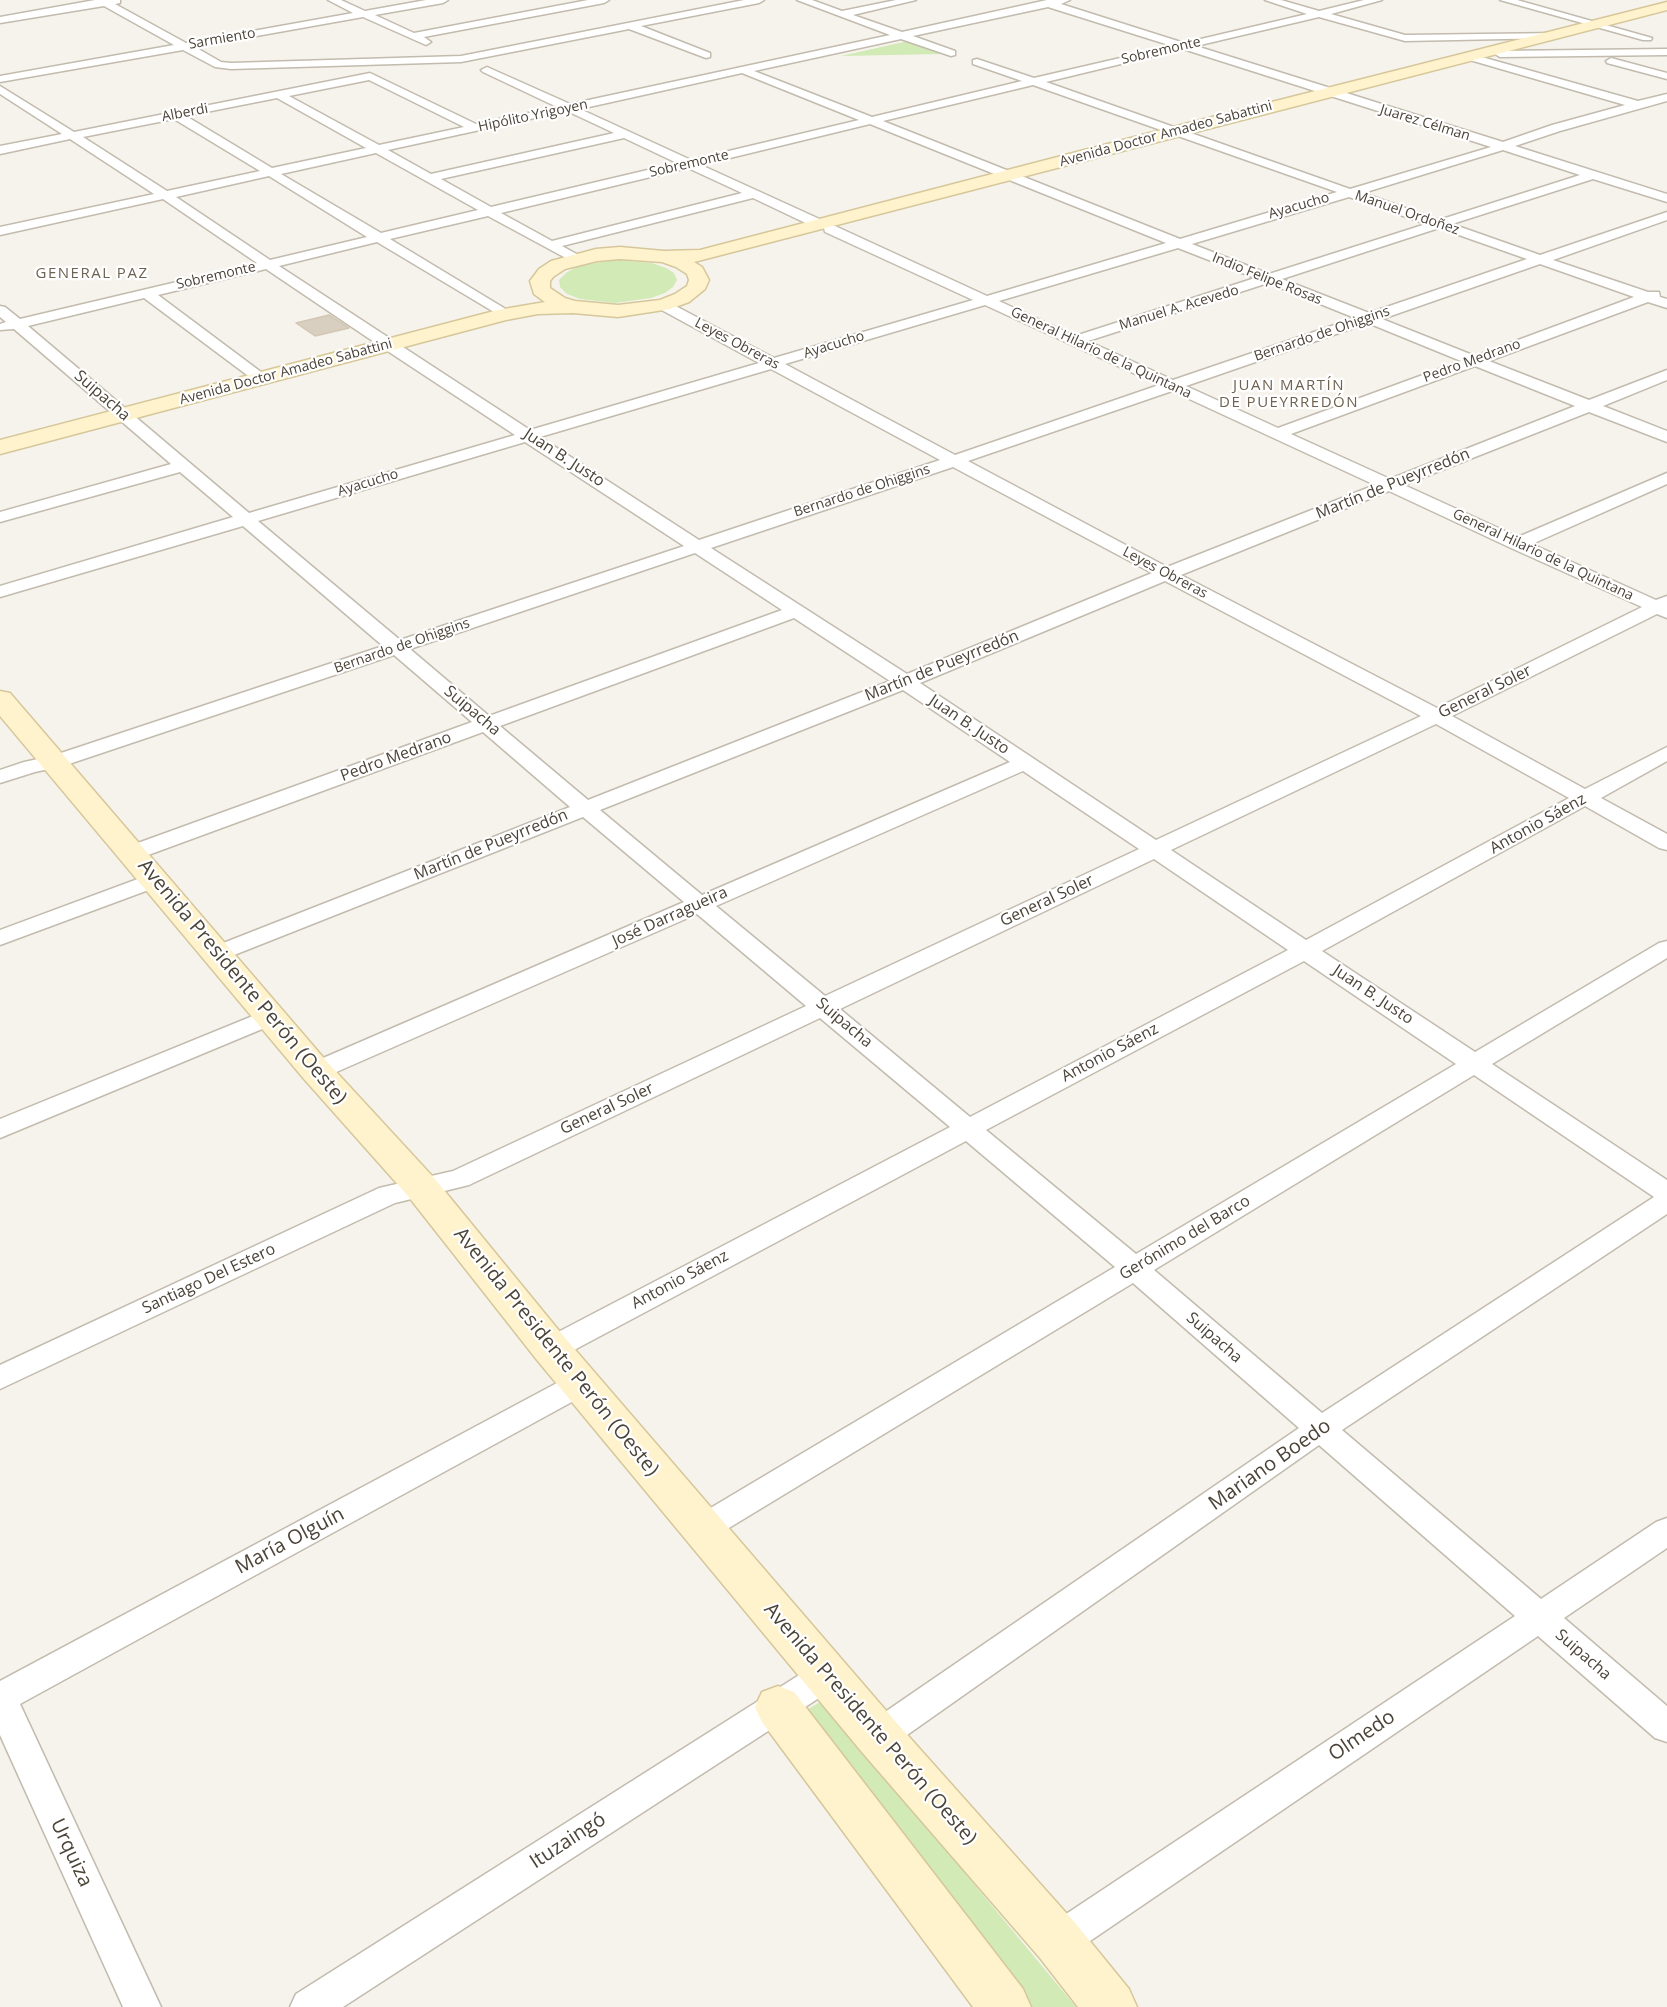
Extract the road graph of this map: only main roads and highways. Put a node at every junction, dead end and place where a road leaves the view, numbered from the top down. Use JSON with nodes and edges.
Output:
{"nodes":[{"id":1,"x":1667,"y":6,"type":"edge"},
{"id":2,"x":1667,"y":11,"type":"edge"},
{"id":3,"x":1602,"y":26,"type":"junction"},
{"id":4,"x":1472,"y":58,"type":"junction"},
{"id":5,"x":825,"y":227,"type":"junction"},
{"id":6,"x":664,"y":257,"type":"junction"},
{"id":7,"x":695,"y":271,"type":"junction"},
{"id":8,"x":541,"y":290,"type":"junction"},
{"id":9,"x":573,"y":307,"type":"junction"},
{"id":10,"x":386,"y":343,"type":"junction"},
{"id":11,"x":122,"y":413,"type":"junction"},
{"id":12,"x":0,"y":441,"type":"edge"},
{"id":13,"x":0,"y":447,"type":"edge"},
{"id":14,"x":0,"y":699,"type":"edge"},
{"id":15,"x":778,"y":1707,"type":"road end"},
{"id":16,"x":1005,"y":2007,"type":"edge"},
{"id":17,"x":1111,"y":2007,"type":"edge"}],
"edges":[{"from":1,"to":3,"type":"main road","name":"Avenida Doctor Amadeo Sabattini"},
{"from":2,"to":3,"type":"main road","name":"Avenida Doctor Amadeo Sabattini"},
{"from":3,"to":4,"type":"main road","name":"Avenida Doctor Amadeo Sabattini"},
{"from":3,"to":4,"type":"main road","name":"Avenida Doctor Amadeo Sabattini"},
{"from":4,"to":5,"type":"main road","name":"Avenida Doctor Amadeo Sabattini"},
{"from":5,"to":6,"type":"main road","name":"Avenida Doctor Amadeo Sabattini"},
{"from":5,"to":7,"type":"main road","name":"Avenida Doctor Amadeo Sabattini"},
{"from":6,"to":7,"type":"main road"},
{"from":6,"to":8,"type":"main road"},
{"from":7,"to":9,"type":"main road"},
{"from":8,"to":9,"type":"main road"},
{"from":8,"to":10,"type":"main road","name":"Avenida Doctor Amadeo Sabattini"},
{"from":9,"to":10,"type":"main road","name":"Avenida Doctor Amadeo Sabattini"},
{"from":10,"to":11,"type":"main road","name":"Avenida Doctor Amadeo Sabattini"},
{"from":10,"to":11,"type":"main road","name":"Avenida Doctor Amadeo Sabattini"},
{"from":11,"to":12,"type":"main road","name":"Avenida Doctor Amadeo Sabattini"},
{"from":11,"to":13,"type":"main road","name":"Avenida Doctor Amadeo Sabattini"},
{"from":14,"to":17,"type":"main road","name":"Avenida Presidente Perón (Oeste)"},
{"from":15,"to":16,"type":"main road"}]}
